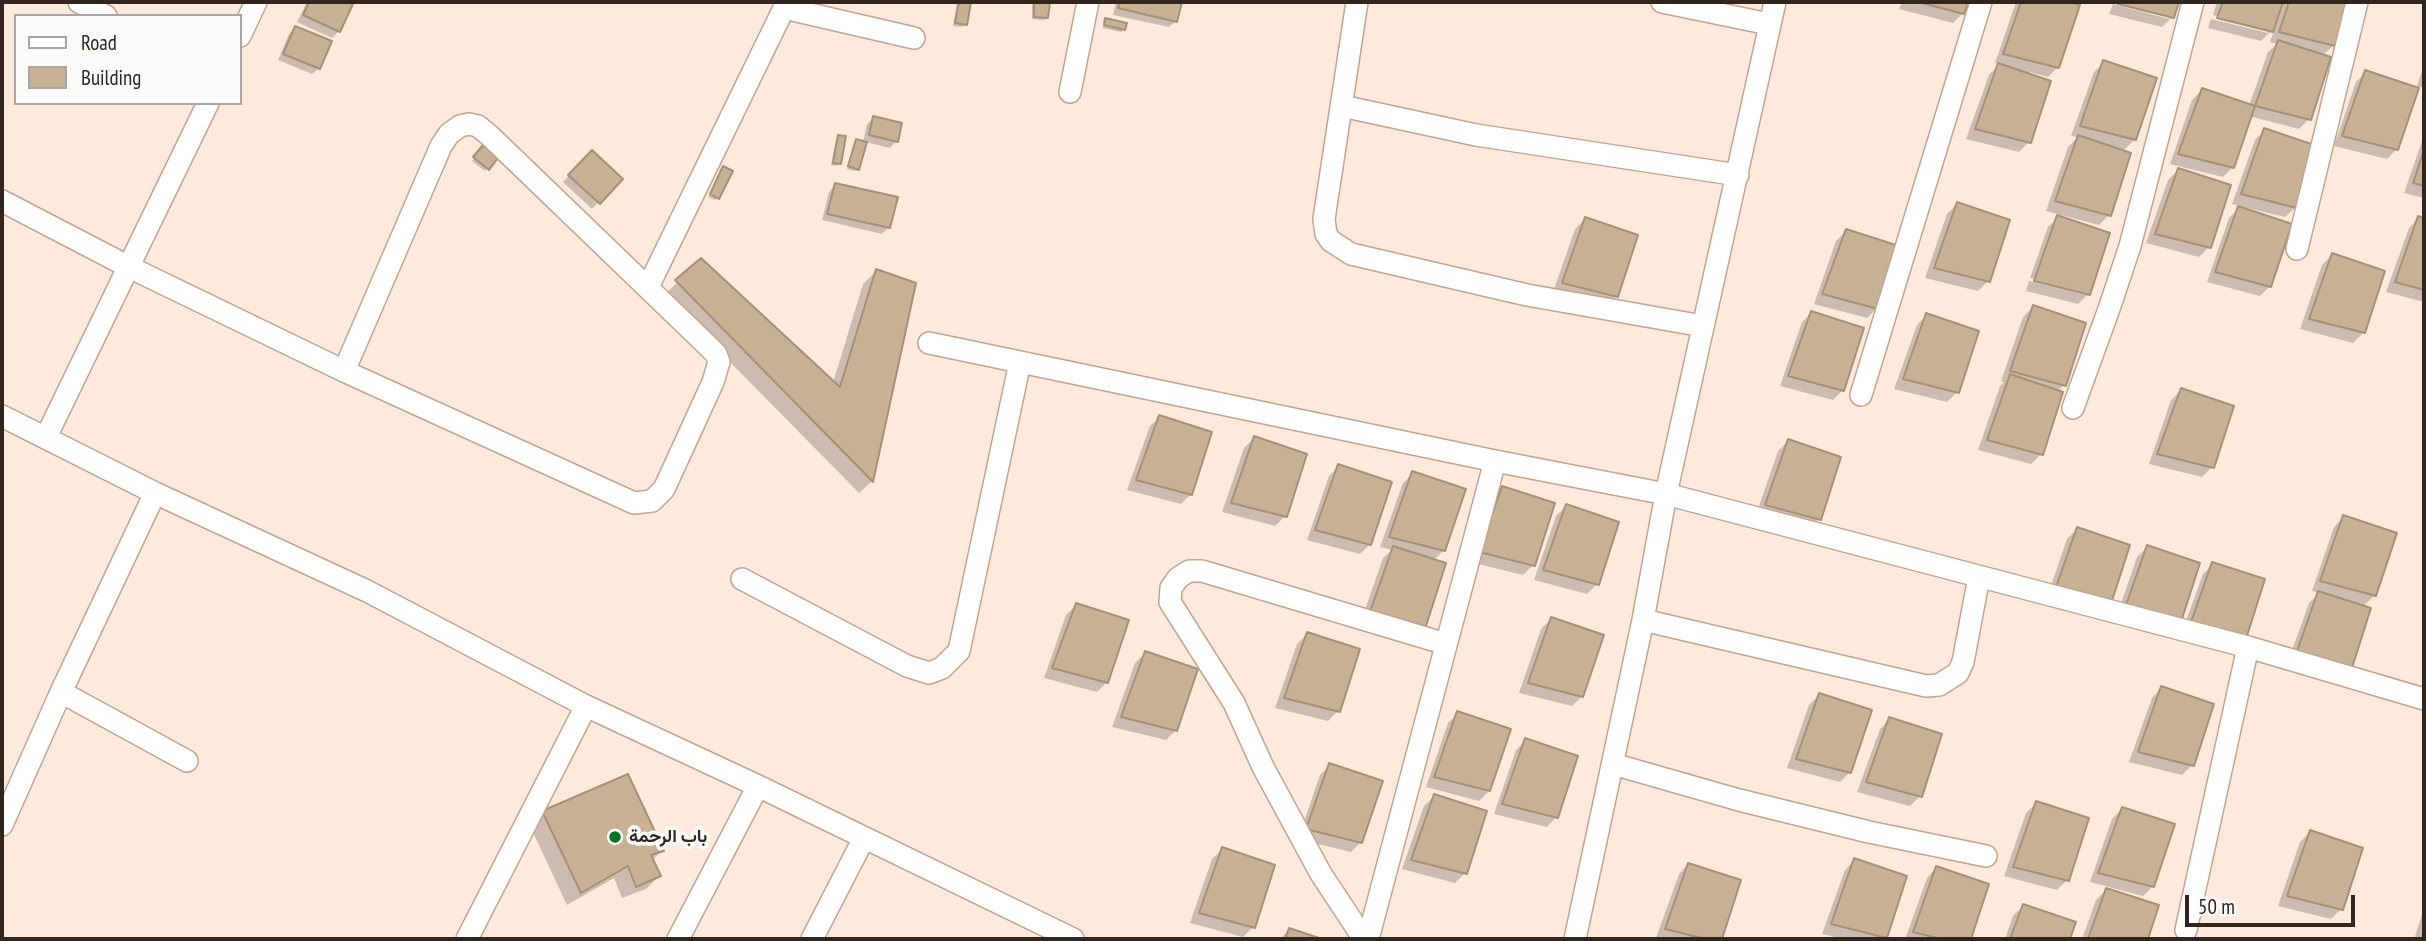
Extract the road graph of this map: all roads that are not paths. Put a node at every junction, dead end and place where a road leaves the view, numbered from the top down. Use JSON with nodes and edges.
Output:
{"nodes":[{"id":1,"x":79,"y":2,"type":"edge"},
{"id":2,"x":256,"y":2,"type":"edge"},
{"id":3,"x":1088,"y":2,"type":"edge"},
{"id":4,"x":1357,"y":2,"type":"edge"},
{"id":5,"x":1662,"y":2,"type":"edge"},
{"id":6,"x":1775,"y":2,"type":"edge"},
{"id":7,"x":1981,"y":2,"type":"edge"},
{"id":8,"x":2193,"y":2,"type":"edge"},
{"id":9,"x":2357,"y":2,"type":"edge"},
{"id":10,"x":785,"y":5,"type":"edge"},
{"id":11,"x":102,"y":14,"type":"edge"},
{"id":12,"x":1769,"y":24,"type":"junction"},
{"id":13,"x":242,"y":32,"type":"edge"},
{"id":14,"x":914,"y":38,"type":"dead end"},
{"id":15,"x":1070,"y":92,"type":"dead end"},
{"id":16,"x":207,"y":105,"type":"edge"},
{"id":17,"x":1342,"y":106,"type":"junction"},
{"id":18,"x":1738,"y":174,"type":"junction"},
{"id":19,"x":2,"y":201,"type":"edge"},
{"id":20,"x":2297,"y":249,"type":"dead end"},
{"id":21,"x":129,"y":267,"type":"junction"},
{"id":22,"x":648,"y":287,"type":"junction"},
{"id":23,"x":1703,"y":326,"type":"junction"},
{"id":24,"x":929,"y":343,"type":"dead end"},
{"id":25,"x":1020,"y":362,"type":"junction"},
{"id":26,"x":344,"y":371,"type":"junction"},
{"id":27,"x":1861,"y":395,"type":"dead end"},
{"id":28,"x":2073,"y":408,"type":"dead end"},
{"id":29,"x":2,"y":416,"type":"edge"},
{"id":30,"x":46,"y":437,"type":"junction"},
{"id":31,"x":1495,"y":461,"type":"junction"},
{"id":32,"x":155,"y":493,"type":"junction"},
{"id":33,"x":1666,"y":494,"type":"junction"},
{"id":34,"x":1979,"y":577,"type":"junction"},
{"id":35,"x":742,"y":579,"type":"dead end"},
{"id":36,"x":1643,"y":620,"type":"junction"},
{"id":37,"x":1446,"y":644,"type":"junction"},
{"id":38,"x":2248,"y":647,"type":"junction"},
{"id":39,"x":61,"y":692,"type":"junction"},
{"id":40,"x":2424,"y":699,"type":"edge"},
{"id":41,"x":586,"y":706,"type":"junction"},
{"id":42,"x":187,"y":761,"type":"dead end"},
{"id":43,"x":1613,"y":764,"type":"junction"},
{"id":44,"x":758,"y":786,"type":"junction"},
{"id":45,"x":2,"y":825,"type":"edge"},
{"id":46,"x":864,"y":838,"type":"junction"},
{"id":47,"x":1986,"y":856,"type":"dead end"},
{"id":48,"x":2186,"y":930,"type":"dead end"},
{"id":49,"x":467,"y":939,"type":"edge"},
{"id":50,"x":678,"y":939,"type":"edge"},
{"id":51,"x":812,"y":939,"type":"edge"},
{"id":52,"x":1073,"y":939,"type":"edge"},
{"id":53,"x":1366,"y":939,"type":"edge"},
{"id":54,"x":1575,"y":939,"type":"edge"}],
"edges":[{"from":1,"to":11,"type":"street"},
{"from":2,"to":13,"type":"street"},
{"from":3,"to":15,"type":"street"},
{"from":4,"to":17,"type":"street"},
{"from":5,"to":12,"type":"street"},
{"from":6,"to":12,"type":"street"},
{"from":7,"to":27,"type":"street"},
{"from":8,"to":28,"type":"street"},
{"from":9,"to":20,"type":"street"},
{"from":10,"to":14,"type":"street"},
{"from":10,"to":22,"type":"street"},
{"from":12,"to":18,"type":"street"},
{"from":16,"to":21,"type":"street"},
{"from":17,"to":18,"type":"street"},
{"from":17,"to":23,"type":"street"},
{"from":18,"to":23,"type":"street"},
{"from":19,"to":21,"type":"street"},
{"from":21,"to":26,"type":"street"},
{"from":21,"to":30,"type":"street"},
{"from":22,"to":26,"type":"street"},
{"from":22,"to":26,"type":"street"},
{"from":23,"to":33,"type":"street"},
{"from":24,"to":25,"type":"street"},
{"from":25,"to":31,"type":"street"},
{"from":25,"to":35,"type":"street"},
{"from":29,"to":30,"type":"street"},
{"from":30,"to":32,"type":"street"},
{"from":31,"to":33,"type":"street"},
{"from":31,"to":37,"type":"street"},
{"from":32,"to":39,"type":"street"},
{"from":32,"to":41,"type":"street"},
{"from":33,"to":34,"type":"street"},
{"from":33,"to":36,"type":"street"},
{"from":34,"to":36,"type":"street"},
{"from":34,"to":38,"type":"street"},
{"from":36,"to":43,"type":"street"},
{"from":37,"to":53,"type":"street"},
{"from":37,"to":53,"type":"street"},
{"from":38,"to":40,"type":"street"},
{"from":38,"to":48,"type":"street"},
{"from":39,"to":42,"type":"street"},
{"from":39,"to":45,"type":"street"},
{"from":41,"to":44,"type":"street"},
{"from":41,"to":49,"type":"street"},
{"from":43,"to":47,"type":"street"},
{"from":43,"to":54,"type":"street"},
{"from":44,"to":46,"type":"street"},
{"from":44,"to":50,"type":"street"},
{"from":46,"to":51,"type":"street"},
{"from":46,"to":52,"type":"street"}]}
